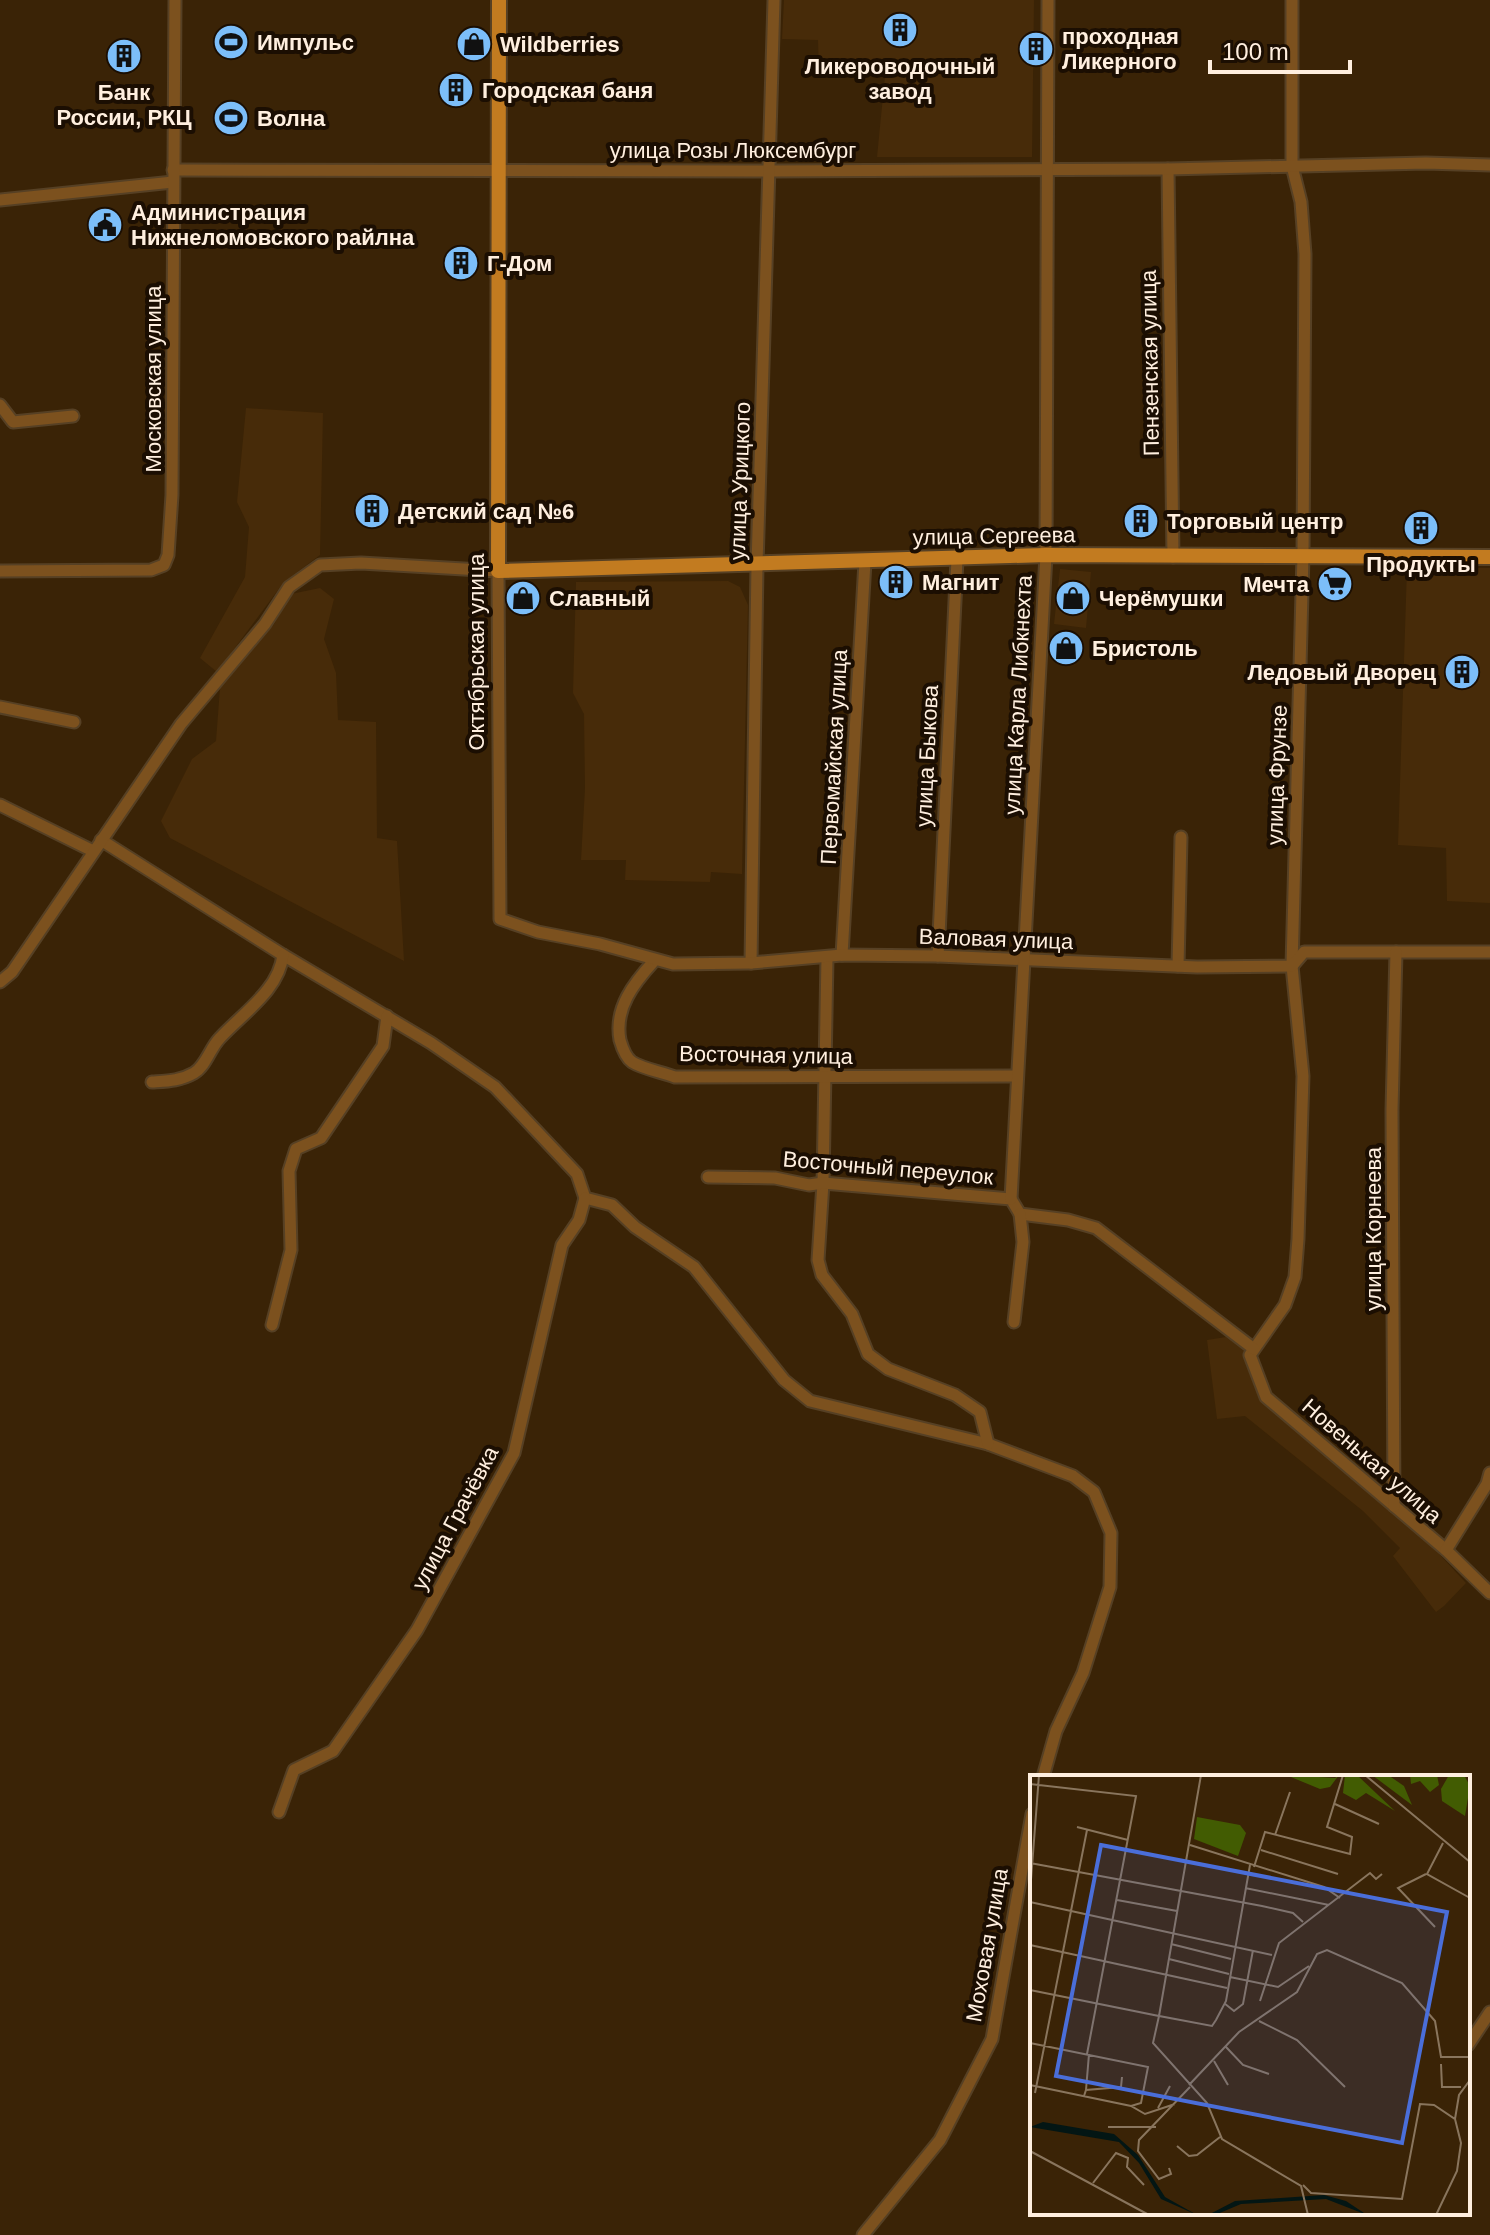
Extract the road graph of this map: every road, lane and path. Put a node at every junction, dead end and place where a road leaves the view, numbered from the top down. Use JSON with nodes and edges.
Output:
{"nodes":[{"id":1,"x":175,"y":0,"type":"edge"},
{"id":2,"x":499,"y":0,"type":"edge"},
{"id":3,"x":774,"y":0,"type":"edge"},
{"id":4,"x":1048,"y":0,"type":"edge"},
{"id":5,"x":1292,"y":0,"type":"edge"},
{"id":6,"x":1490,"y":165,"type":"edge"},
{"id":7,"x":1292,"y":166,"type":"junction"},
{"id":8,"x":1046,"y":168,"type":"junction"},
{"id":9,"x":1168,"y":169,"type":"junction"},
{"id":10,"x":497,"y":171,"type":"junction"},
{"id":11,"x":770,"y":171,"type":"junction"},
{"id":12,"x":173,"y":176,"type":"junction"},
{"id":13,"x":0,"y":200,"type":"edge"},
{"id":14,"x":0,"y":405,"type":"edge"},
{"id":15,"x":73,"y":416,"type":"dead end"},
{"id":16,"x":1046,"y":555,"type":"junction"},
{"id":17,"x":1303,"y":555,"type":"junction"},
{"id":18,"x":1173,"y":557,"type":"junction"},
{"id":19,"x":1490,"y":557,"type":"edge"},
{"id":20,"x":957,"y":559,"type":"junction"},
{"id":21,"x":865,"y":562,"type":"junction"},
{"id":22,"x":757,"y":565,"type":"junction"},
{"id":23,"x":0,"y":571,"type":"edge"},
{"id":24,"x":498,"y":571,"type":"junction"},
{"id":25,"x":0,"y":707,"type":"edge"},
{"id":26,"x":74,"y":722,"type":"dead end"},
{"id":27,"x":0,"y":805,"type":"edge"},
{"id":28,"x":1181,"y":837,"type":"dead end"},
{"id":29,"x":101,"y":840,"type":"junction"},
{"id":30,"x":93,"y":851,"type":"junction"},
{"id":31,"x":500,"y":919,"type":"joint"},
{"id":32,"x":1396,"y":952,"type":"junction"},
{"id":33,"x":1490,"y":952,"type":"edge"},
{"id":34,"x":283,"y":955,"type":"junction"},
{"id":35,"x":842,"y":955,"type":"junction"},
{"id":36,"x":938,"y":956,"type":"junction"},
{"id":37,"x":827,"y":957,"type":"junction"},
{"id":38,"x":1023,"y":960,"type":"junction"},
{"id":39,"x":654,"y":961,"type":"junction"},
{"id":40,"x":751,"y":963,"type":"junction"},
{"id":41,"x":1178,"y":966,"type":"junction"},
{"id":42,"x":1292,"y":966,"type":"junction"},
{"id":43,"x":0,"y":982,"type":"edge"},
{"id":44,"x":387,"y":1016,"type":"junction"},
{"id":45,"x":825,"y":1076,"type":"junction"},
{"id":46,"x":1017,"y":1076,"type":"junction"},
{"id":47,"x":152,"y":1082,"type":"dead end"},
{"id":48,"x":708,"y":1177,"type":"dead end"},
{"id":49,"x":823,"y":1183,"type":"junction"},
{"id":50,"x":585,"y":1198,"type":"junction"},
{"id":51,"x":1011,"y":1199,"type":"junction"},
{"id":52,"x":1020,"y":1214,"type":"junction"},
{"id":53,"x":1014,"y":1322,"type":"dead end"},
{"id":54,"x":272,"y":1325,"type":"dead end"},
{"id":55,"x":1254,"y":1349,"type":"junction"},
{"id":56,"x":988,"y":1444,"type":"junction"},
{"id":57,"x":1490,"y":1473,"type":"edge"},
{"id":58,"x":1394,"y":1506,"type":"junction"},
{"id":59,"x":1446,"y":1550,"type":"junction"},
{"id":60,"x":1490,"y":1593,"type":"edge"},
{"id":61,"x":1044,"y":1775,"type":"edge"},
{"id":62,"x":279,"y":1812,"type":"dead end"},
{"id":63,"x":1030,"y":1821,"type":"edge"},
{"id":64,"x":1490,"y":2012,"type":"edge"},
{"id":65,"x":1470,"y":2042,"type":"edge"},
{"id":66,"x":863,"y":2235,"type":"edge"}],
"edges":[{"from":1,"to":12,"type":"street","name":"Московская улица"},
{"from":2,"to":10,"type":"main road","name":"Октябрьская улица"},
{"from":3,"to":11,"type":"street","name":"улица Урицкого"},
{"from":4,"to":8,"type":"street","name":"улица Карла Либкнехта"},
{"from":5,"to":7,"type":"street","name":"улица Фрунзе"},
{"from":6,"to":7,"type":"street","name":"улица Розы Люксембург"},
{"from":7,"to":9,"type":"street","name":"улица Розы Люксембург"},
{"from":7,"to":17,"type":"street","name":"улица Фрунзе"},
{"from":8,"to":9,"type":"street","name":"улица Розы Люксембург"},
{"from":8,"to":11,"type":"street","name":"улица Розы Люксембург"},
{"from":8,"to":16,"type":"street","name":"улица Карла Либкнехта"},
{"from":9,"to":18,"type":"street","name":"Пензенская улица"},
{"from":10,"to":11,"type":"street","name":"улица Розы Люксембург"},
{"from":10,"to":12,"type":"street","name":"улица Розы Люксембург"},
{"from":10,"to":24,"type":"main road","name":"Октябрьская улица"},
{"from":11,"to":22,"type":"street","name":"улица Урицкого"},
{"from":12,"to":13,"type":"street","name":"улица Розы Люксембург"},
{"from":12,"to":23,"type":"street","name":"Московская улица"},
{"from":14,"to":15,"type":"street"},
{"from":16,"to":18,"type":"main road","name":"улица Сергеева"},
{"from":16,"to":20,"type":"main road","name":"улица Сергеева"},
{"from":16,"to":38,"type":"street","name":"улица Карла Либкнехта"},
{"from":17,"to":18,"type":"main road","name":"улица Сергеева"},
{"from":17,"to":19,"type":"main road","name":"улица Сергеева"},
{"from":17,"to":42,"type":"street","name":"улица Фрунзе"},
{"from":20,"to":21,"type":"main road","name":"улица Сергеева"},
{"from":20,"to":36,"type":"street","name":"улица Быкова"},
{"from":21,"to":22,"type":"main road","name":"улица Сергеева"},
{"from":21,"to":35,"type":"street","name":"Первомайская улица"},
{"from":22,"to":24,"type":"main road","name":"улица Сергеева"},
{"from":22,"to":40,"type":"street","name":"улица Урицкого"},
{"from":24,"to":29,"type":"street"},
{"from":24,"to":31,"type":"street","name":"Октябрьская улица"},
{"from":25,"to":26,"type":"street"},
{"from":27,"to":30,"type":"street"},
{"from":28,"to":41,"type":"street"},
{"from":29,"to":30,"type":"street"},
{"from":29,"to":34,"type":"street"},
{"from":30,"to":43,"type":"street"},
{"from":31,"to":39,"type":"street","name":"Валовая улица"},
{"from":32,"to":33,"type":"street","name":"Валовая улица"},
{"from":32,"to":42,"type":"street","name":"Валовая улица"},
{"from":32,"to":58,"type":"street","name":"улица Корнеева"},
{"from":34,"to":44,"type":"street"},
{"from":34,"to":47,"type":"street"},
{"from":35,"to":36,"type":"street","name":"Валовая улица"},
{"from":35,"to":37,"type":"street","name":"Валовая улица"},
{"from":36,"to":38,"type":"street","name":"Валовая улица"},
{"from":37,"to":40,"type":"street","name":"Валовая улица"},
{"from":37,"to":45,"type":"street"},
{"from":38,"to":41,"type":"street","name":"Валовая улица"},
{"from":38,"to":46,"type":"street","name":"улица Карла Либкнехта"},
{"from":39,"to":40,"type":"street","name":"Валовая улица"},
{"from":39,"to":45,"type":"street","name":"Восточная улица"},
{"from":41,"to":42,"type":"street","name":"Валовая улица"},
{"from":42,"to":55,"type":"street","name":"улица Фрунзе"},
{"from":44,"to":50,"type":"street"},
{"from":44,"to":54,"type":"street"},
{"from":45,"to":46,"type":"street","name":"Восточная улица"},
{"from":45,"to":49,"type":"street"},
{"from":46,"to":51,"type":"street","name":"улица Карла Либкнехта"},
{"from":48,"to":49,"type":"street","name":"Восточный переулок"},
{"from":49,"to":51,"type":"street","name":"Восточный переулок"},
{"from":49,"to":56,"type":"street"},
{"from":50,"to":56,"type":"street"},
{"from":50,"to":62,"type":"street","name":"улица Грачёвка"},
{"from":51,"to":52,"type":"street","name":"Восточный переулок"},
{"from":52,"to":53,"type":"street"},
{"from":52,"to":55,"type":"street"},
{"from":55,"to":58,"type":"street","name":"Новенькая улица"},
{"from":56,"to":61,"type":"street"},
{"from":57,"to":59,"type":"street"},
{"from":58,"to":59,"type":"street","name":"Новенькая улица"},
{"from":59,"to":60,"type":"street","name":"Новенькая улица"},
{"from":63,"to":66,"type":"street","name":"Моховая улица"},
{"from":64,"to":65,"type":"street"}]}
